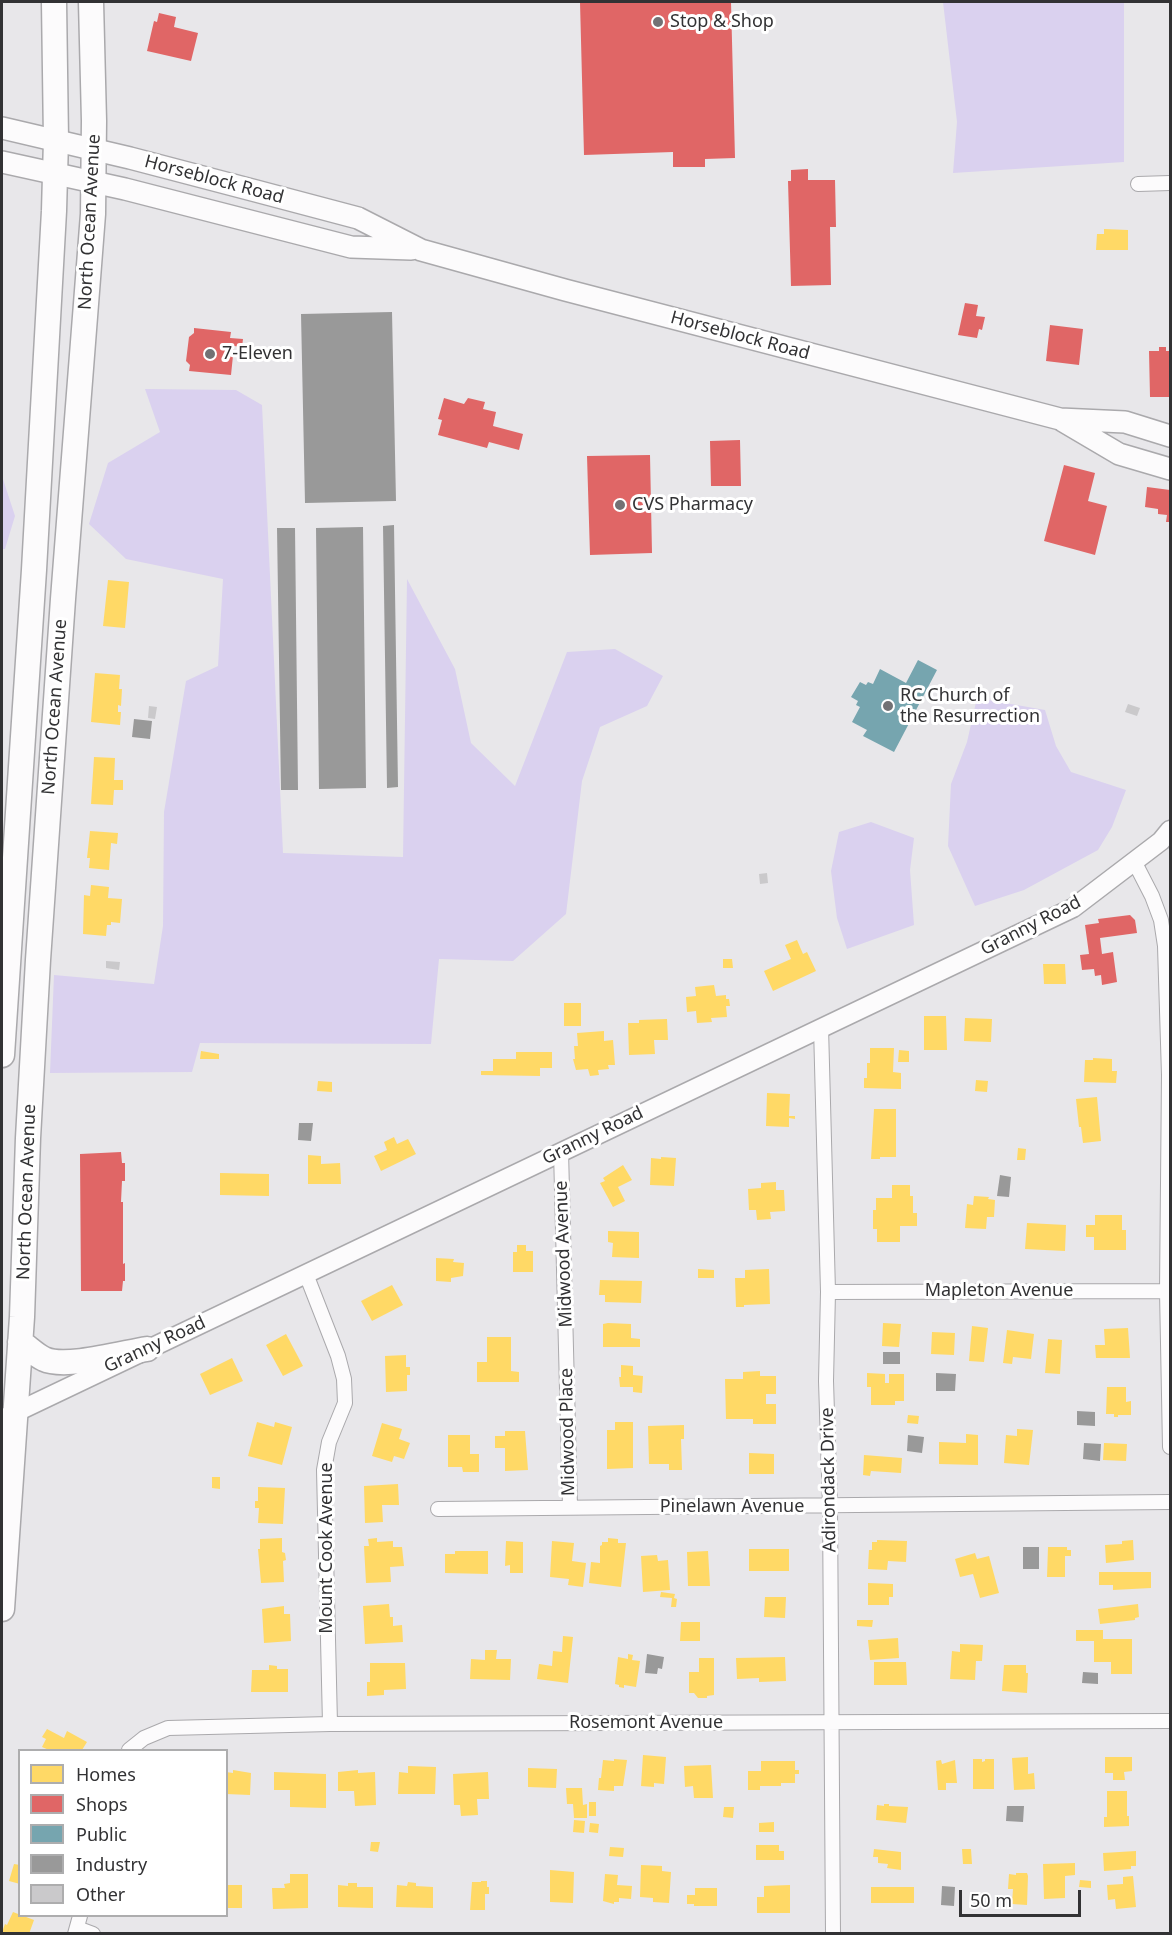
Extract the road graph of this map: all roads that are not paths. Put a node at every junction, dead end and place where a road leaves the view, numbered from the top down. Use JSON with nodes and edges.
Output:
{"nodes":[{"id":1,"x":54,"y":2,"type":"edge"},
{"id":2,"x":91,"y":2,"type":"edge"},
{"id":3,"x":2,"y":128,"type":"edge"},
{"id":4,"x":56,"y":140,"type":"junction"},
{"id":5,"x":94,"y":149,"type":"junction"},
{"id":6,"x":2,"y":162,"type":"edge"},
{"id":7,"x":55,"y":174,"type":"junction"},
{"id":8,"x":94,"y":183,"type":"junction"},
{"id":9,"x":1170,"y":183,"type":"edge"},
{"id":10,"x":1138,"y":184,"type":"dead end"},
{"id":11,"x":421,"y":250,"type":"junction"},
{"id":12,"x":1060,"y":419,"type":"junction"},
{"id":13,"x":1170,"y":436,"type":"edge"},
{"id":14,"x":1170,"y":468,"type":"edge"},
{"id":15,"x":1170,"y":830,"type":"edge"},
{"id":16,"x":1134,"y":861,"type":"junction"},
{"id":17,"x":821,"y":1027,"type":"junction"},
{"id":18,"x":2,"y":1055,"type":"edge"},
{"id":19,"x":1170,"y":1075,"type":"edge"},
{"id":20,"x":561,"y":1151,"type":"junction"},
{"id":21,"x":306,"y":1274,"type":"junction"},
{"id":22,"x":1169,"y":1291,"type":"edge"},
{"id":23,"x":828,"y":1292,"type":"junction"},
{"id":24,"x":20,"y":1342,"type":"junction"},
{"id":25,"x":147,"y":1349,"type":"junction"},
{"id":26,"x":567,"y":1357,"type":"joint"},
{"id":27,"x":8,"y":1416,"type":"edge"},
{"id":28,"x":1170,"y":1447,"type":"edge"},
{"id":29,"x":1170,"y":1502,"type":"edge"},
{"id":30,"x":570,"y":1507,"type":"junction"},
{"id":31,"x":830,"y":1507,"type":"junction"},
{"id":32,"x":438,"y":1509,"type":"dead end"},
{"id":33,"x":2,"y":1609,"type":"edge"},
{"id":34,"x":1170,"y":1720,"type":"edge"},
{"id":35,"x":831,"y":1722,"type":"junction"},
{"id":36,"x":330,"y":1724,"type":"junction"},
{"id":37,"x":130,"y":1749,"type":"edge"},
{"id":38,"x":77,"y":1926,"type":"edge"},
{"id":39,"x":93,"y":1934,"type":"edge"},
{"id":40,"x":833,"y":1934,"type":"edge"}],
"edges":[{"from":1,"to":4,"type":"highway","name":"North Ocean Avenue"},
{"from":2,"to":5,"type":"highway","name":"North Ocean Avenue"},
{"from":3,"to":4,"type":"main road","name":"Horseblock Road"},
{"from":4,"to":5,"type":"main road","name":"Horseblock Road"},
{"from":4,"to":7,"type":"highway","name":"North Ocean Avenue"},
{"from":5,"to":8,"type":"highway","name":"North Ocean Avenue"},
{"from":5,"to":11,"type":"main road","name":"Horseblock Road"},
{"from":6,"to":7,"type":"main road","name":"Horseblock Road"},
{"from":7,"to":8,"type":"main road","name":"Horseblock Road"},
{"from":7,"to":18,"type":"highway","name":"North Ocean Avenue"},
{"from":8,"to":11,"type":"main road","name":"Horseblock Road"},
{"from":8,"to":24,"type":"highway","name":"North Ocean Avenue"},
{"from":9,"to":10,"type":"street"},
{"from":11,"to":12,"type":"main road","name":"Horseblock Road"},
{"from":12,"to":13,"type":"main road","name":"Horseblock Road"},
{"from":12,"to":14,"type":"main road","name":"Horseblock Road"},
{"from":15,"to":16,"type":"street","name":"Granny Road"},
{"from":16,"to":17,"type":"street","name":"Granny Road"},
{"from":16,"to":19,"type":"street"},
{"from":17,"to":20,"type":"street","name":"Granny Road"},
{"from":17,"to":23,"type":"street","name":"Adirondack Drive"},
{"from":19,"to":22,"type":"street"},
{"from":20,"to":21,"type":"street","name":"Granny Road"},
{"from":20,"to":26,"type":"street","name":"Midwood Avenue"},
{"from":21,"to":25,"type":"street","name":"Granny Road"},
{"from":21,"to":36,"type":"street","name":"Mount Cook Avenue"},
{"from":22,"to":23,"type":"street","name":"Mapleton Avenue"},
{"from":22,"to":28,"type":"street"},
{"from":23,"to":31,"type":"street","name":"Adirondack Drive"},
{"from":24,"to":25,"type":"highway"},
{"from":24,"to":27,"type":"highway","name":"North Ocean Avenue"},
{"from":25,"to":27,"type":"street","name":"Granny Road"},
{"from":26,"to":30,"type":"street","name":"Midwood Place"},
{"from":27,"to":33,"type":"highway","name":"North Ocean Avenue"},
{"from":29,"to":31,"type":"street","name":"Pinelawn Avenue"},
{"from":30,"to":31,"type":"street","name":"Pinelawn Avenue"},
{"from":30,"to":32,"type":"street","name":"Pinelawn Avenue"},
{"from":31,"to":35,"type":"street","name":"Adirondack Drive"},
{"from":34,"to":35,"type":"street","name":"Rosemont Avenue"},
{"from":35,"to":36,"type":"street","name":"Rosemont Avenue"},
{"from":35,"to":40,"type":"street","name":"Adirondack Drive"},
{"from":36,"to":37,"type":"street","name":"Rosemont Avenue"},
{"from":38,"to":39,"type":"street"}]}
